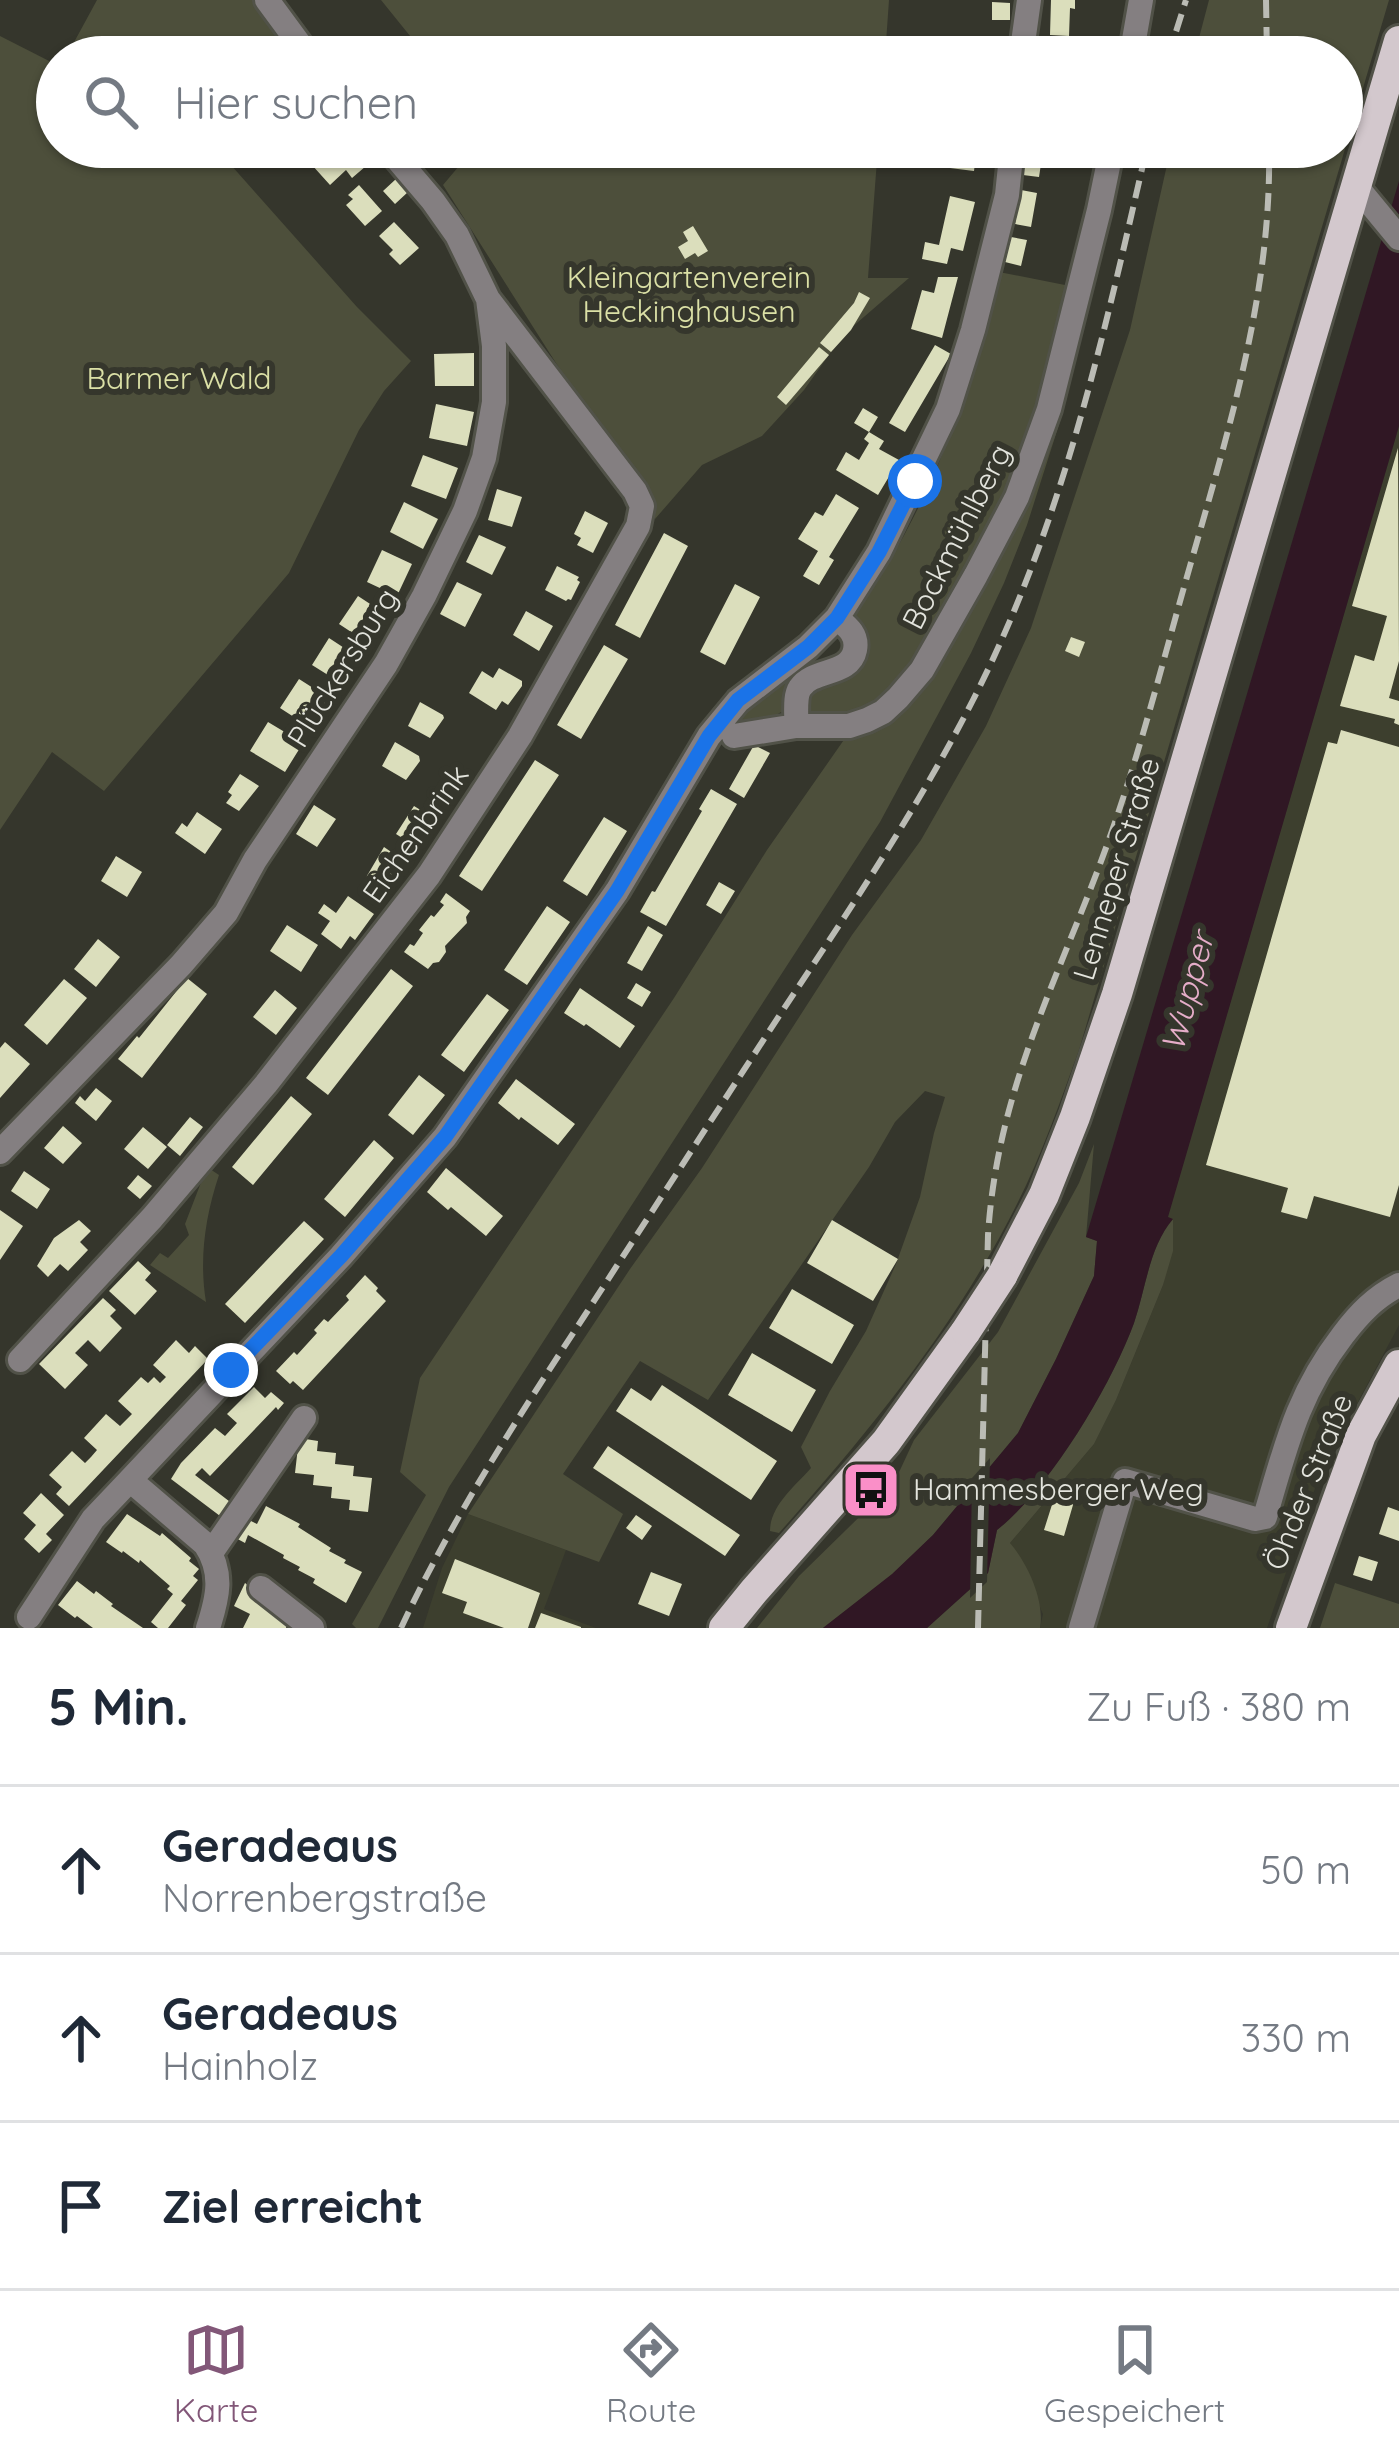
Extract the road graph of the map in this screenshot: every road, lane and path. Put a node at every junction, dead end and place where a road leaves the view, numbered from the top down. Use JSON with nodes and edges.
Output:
{"nodes":[{"id":1,"x":267,"y":0,"type":"edge"},
{"id":2,"x":1029,"y":0,"type":"edge"},
{"id":3,"x":1141,"y":0,"type":"edge"},
{"id":4,"x":294,"y":36,"type":"edge"},
{"id":5,"x":1024,"y":36,"type":"edge"},
{"id":6,"x":1135,"y":36,"type":"edge"},
{"id":7,"x":1399,"y":41,"type":"edge"},
{"id":8,"x":405,"y":168,"type":"edge"},
{"id":9,"x":1010,"y":168,"type":"edge"},
{"id":10,"x":1107,"y":168,"type":"edge"},
{"id":11,"x":1367,"y":197,"type":"junction"},
{"id":12,"x":1399,"y":238,"type":"edge"},
{"id":13,"x":488,"y":298,"type":"junction"},
{"id":14,"x":837,"y":618,"type":"junction"},
{"id":15,"x":796,"y":726,"type":"junction"},
{"id":16,"x":734,"y":736,"type":"dead end"},
{"id":17,"x":0,"y":1151,"type":"edge"},
{"id":18,"x":1399,"y":1285,"type":"edge"},
{"id":19,"x":20,"y":1360,"type":"dead end"},
{"id":20,"x":1399,"y":1365,"type":"edge"},
{"id":21,"x":304,"y":1418,"type":"dead end"},
{"id":22,"x":130,"y":1480,"type":"junction"},
{"id":23,"x":211,"y":1553,"type":"junction"},
{"id":24,"x":261,"y":1588,"type":"dead end"},
{"id":25,"x":29,"y":1617,"type":"dead end"},
{"id":26,"x":208,"y":1628,"type":"edge"},
{"id":27,"x":312,"y":1628,"type":"edge"},
{"id":28,"x":724,"y":1628,"type":"edge"},
{"id":29,"x":1082,"y":1628,"type":"edge"},
{"id":30,"x":1291,"y":1628,"type":"edge"}],
"edges":[{"from":1,"to":4,"type":"street"},
{"from":2,"to":5,"type":"street"},
{"from":3,"to":6,"type":"street"},
{"from":7,"to":11,"type":"main road","name":"Lenneper Straße"},
{"from":8,"to":13,"type":"street","name":"Plückersburg"},
{"from":9,"to":14,"type":"street"},
{"from":10,"to":15,"type":"street","name":"Bockmühlberg"},
{"from":11,"to":12,"type":"street"},
{"from":11,"to":28,"type":"main road","name":"Lenneper Straße","bridge":true},
{"from":13,"to":17,"type":"street","name":"Plückersburg"},
{"from":13,"to":19,"type":"street","name":"Eichenbrink"},
{"from":14,"to":15,"type":"street","name":"Bockmühlberg"},
{"from":14,"to":22,"type":"street"},
{"from":15,"to":16,"type":"street","name":"Bockmühlberg"},
{"from":18,"to":29,"type":"street"},
{"from":20,"to":30,"type":"main road","name":"Öhder Straße"},
{"from":21,"to":23,"type":"street"},
{"from":22,"to":23,"type":"street"},
{"from":22,"to":25,"type":"street"},
{"from":23,"to":26,"type":"street"},
{"from":24,"to":27,"type":"street"}]}
